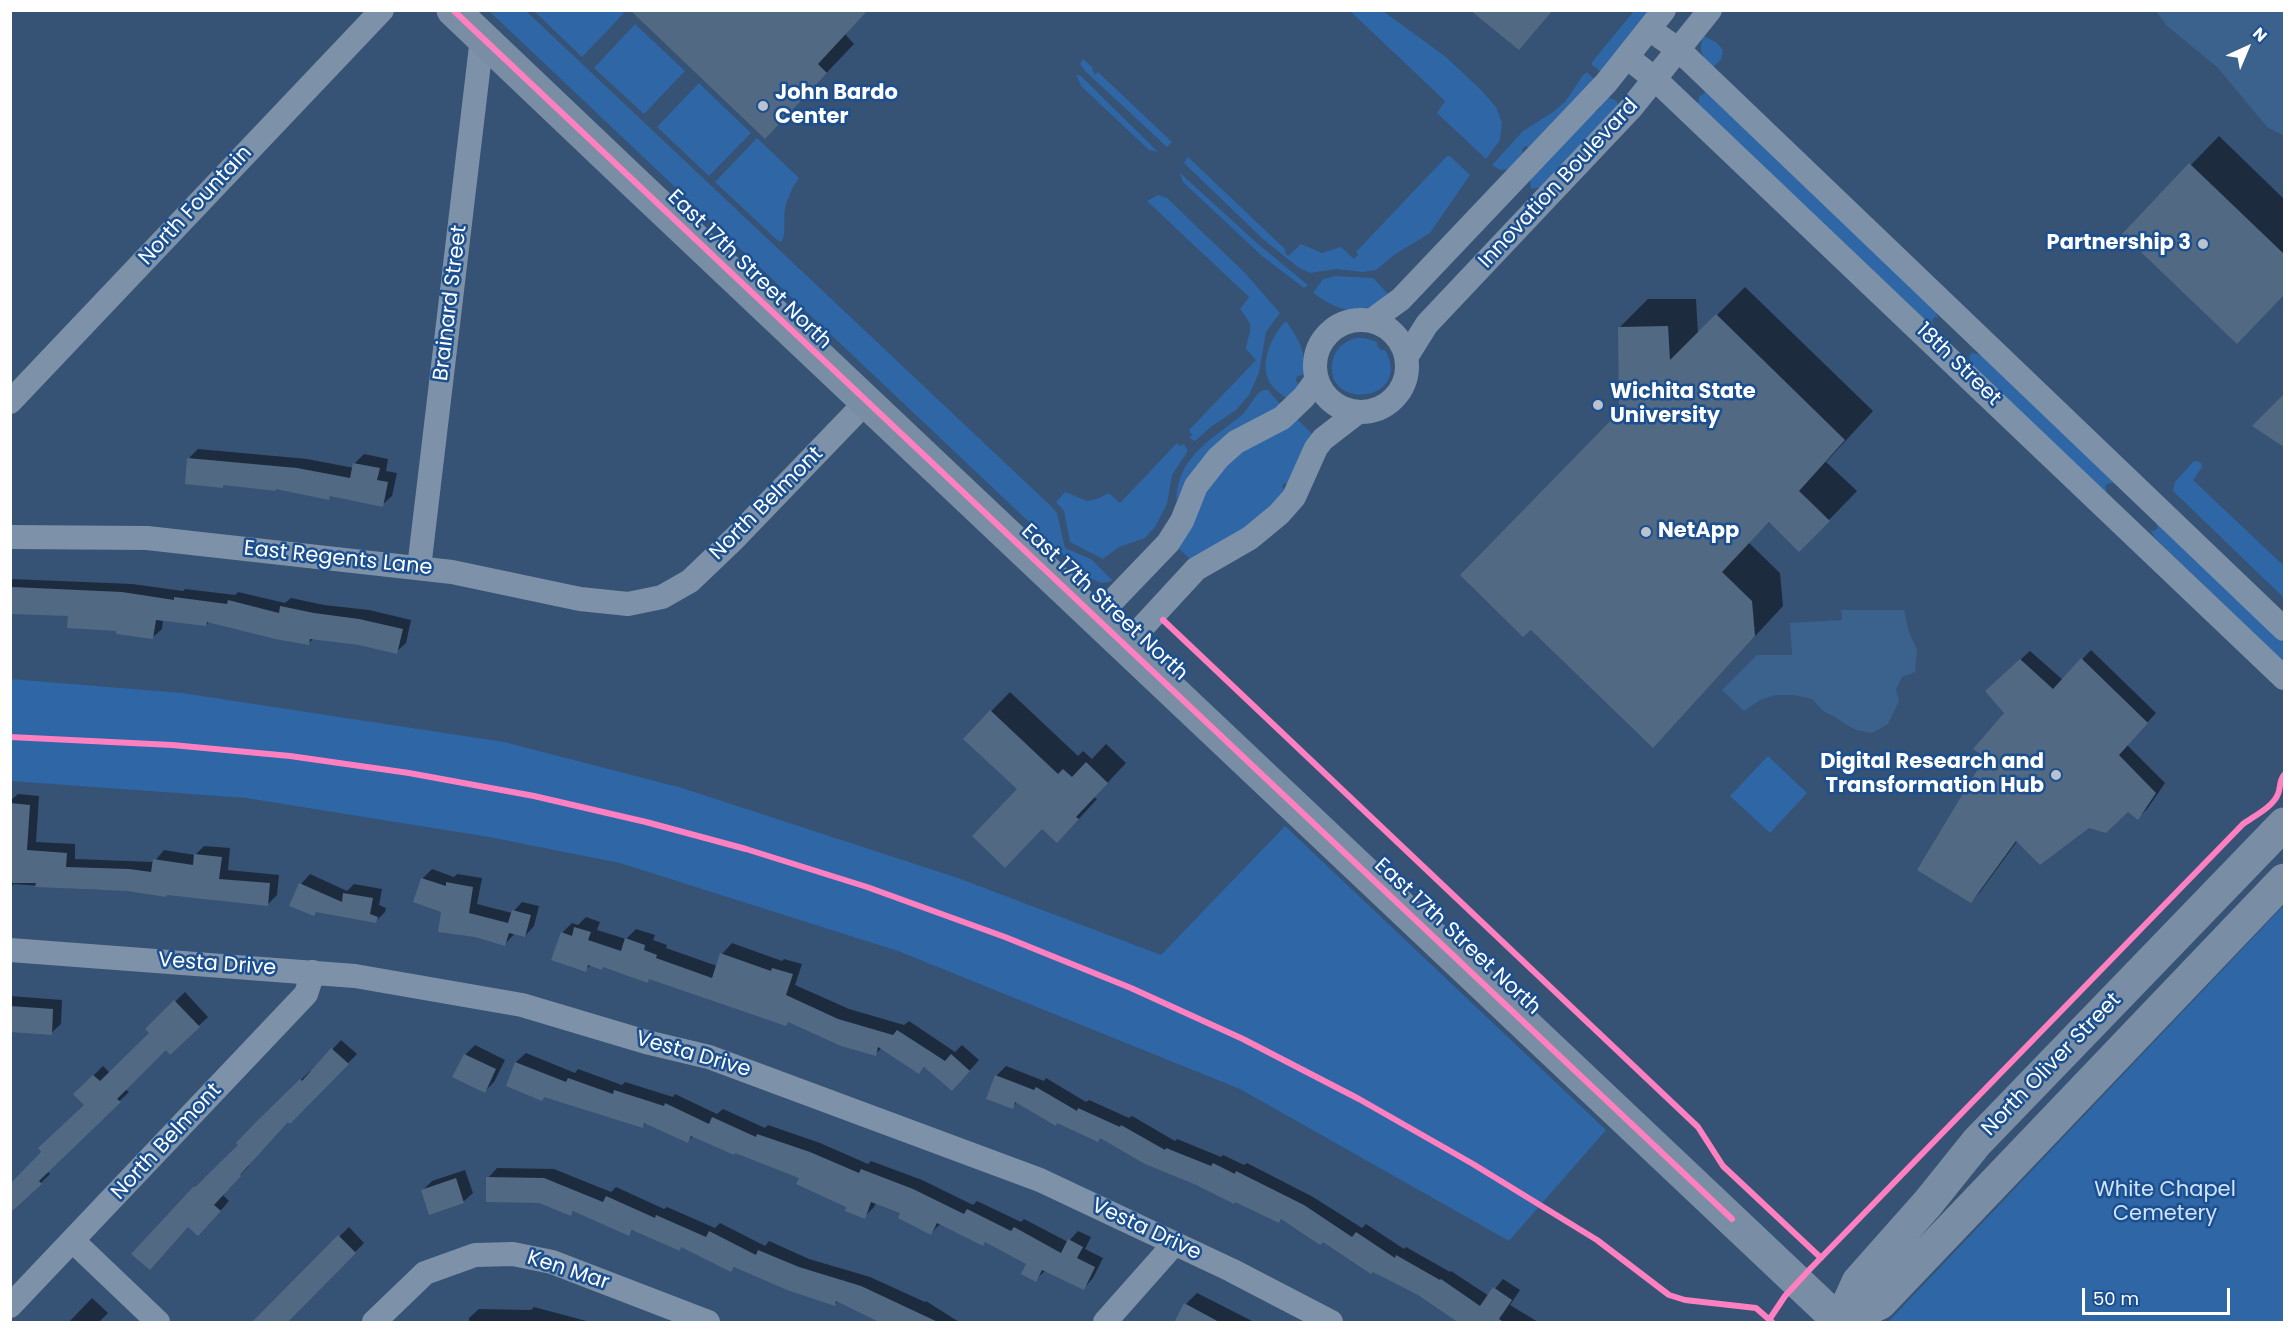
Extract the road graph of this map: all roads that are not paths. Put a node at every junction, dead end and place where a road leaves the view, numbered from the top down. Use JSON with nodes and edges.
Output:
{"nodes":[{"id":1,"x":382,"y":10,"type":"edge"},
{"id":2,"x":453,"y":10,"type":"edge"},
{"id":3,"x":1710,"y":10,"type":"edge"},
{"id":4,"x":1657,"y":20,"type":"edge"},
{"id":5,"x":482,"y":38,"type":"junction"},
{"id":6,"x":1679,"y":50,"type":"junction"},
{"id":7,"x":1626,"y":57,"type":"junction"},
{"id":8,"x":1656,"y":80,"type":"junction"},
{"id":9,"x":1371,"y":321,"type":"junction"},
{"id":10,"x":1407,"y":356,"type":"junction"},
{"id":11,"x":1317,"y":379,"type":"junction"},
{"id":12,"x":10,"y":402,"type":"edge"},
{"id":13,"x":865,"y":403,"type":"junction"},
{"id":14,"x":1358,"y":412,"type":"junction"},
{"id":15,"x":10,"y":537,"type":"edge"},
{"id":16,"x":419,"y":568,"type":"junction"},
{"id":17,"x":662,"y":597,"type":"joint"},
{"id":18,"x":1096,"y":618,"type":"junction"},
{"id":19,"x":2284,"y":629,"type":"edge"},
{"id":20,"x":1125,"y":645,"type":"junction"},
{"id":21,"x":2284,"y":678,"type":"edge"},
{"id":22,"x":2284,"y":824,"type":"edge"},
{"id":23,"x":2284,"y":880,"type":"edge"},
{"id":24,"x":10,"y":950,"type":"edge"},
{"id":25,"x":313,"y":972,"type":"junction"},
{"id":26,"x":73,"y":1241,"type":"junction"},
{"id":27,"x":1175,"y":1243,"type":"junction"},
{"id":28,"x":10,"y":1306,"type":"edge"},
{"id":29,"x":682,"y":1318,"type":"edge"},
{"id":30,"x":1840,"y":1322,"type":"edge"},
{"id":31,"x":158,"y":1323,"type":"edge"},
{"id":32,"x":374,"y":1323,"type":"edge"},
{"id":33,"x":708,"y":1323,"type":"edge"},
{"id":34,"x":1105,"y":1323,"type":"edge"},
{"id":35,"x":1331,"y":1323,"type":"edge"}],
"edges":[{"from":1,"to":12,"type":"street","name":"North Fountain"},
{"from":2,"to":5,"type":"street","name":"East 17th Street North"},
{"from":3,"to":6,"type":"street","name":"Innovation Boulevard"},
{"from":4,"to":6,"type":"street","name":"18th Street"},
{"from":4,"to":7,"type":"street","name":"Innovation Boulevard"},
{"from":5,"to":13,"type":"street","name":"East 17th Street North"},
{"from":5,"to":16,"type":"street","name":"Brainard Street"},
{"from":6,"to":8,"type":"street","name":"Innovation Boulevard"},
{"from":6,"to":19,"type":"street","name":"18th Street"},
{"from":7,"to":8,"type":"street","name":"18th Street"},
{"from":7,"to":9,"type":"street","name":"Innovation Boulevard"},
{"from":8,"to":10,"type":"street","name":"Innovation Boulevard"},
{"from":8,"to":21,"type":"street","name":"18th Street"},
{"from":9,"to":10,"type":"street"},
{"from":9,"to":11,"type":"street"},
{"from":10,"to":14,"type":"street","name":"Innovation Boulevard"},
{"from":11,"to":14,"type":"street"},
{"from":11,"to":18,"type":"street"},
{"from":13,"to":17,"type":"street","name":"North Belmont"},
{"from":13,"to":18,"type":"street","name":"East 17th Street North"},
{"from":14,"to":20,"type":"street","name":"Innovation Boulevard"},
{"from":15,"to":16,"type":"street","name":"East Regents Lane"},
{"from":16,"to":17,"type":"street","name":"East Regents Lane"},
{"from":18,"to":20,"type":"street","name":"East 17th Street North"},
{"from":20,"to":30,"type":"street","name":"East 17th Street North"},
{"from":22,"to":30,"type":"street","name":"North Oliver Street"},
{"from":23,"to":30,"type":"street","name":"North Oliver Street"},
{"from":24,"to":25,"type":"street","name":"Vesta Drive"},
{"from":25,"to":26,"type":"street","name":"North Belmont"},
{"from":25,"to":27,"type":"street","name":"Vesta Drive"},
{"from":26,"to":28,"type":"street","name":"North Belmont"},
{"from":26,"to":31,"type":"street"},
{"from":27,"to":34,"type":"street"},
{"from":27,"to":35,"type":"street","name":"Vesta Drive"},
{"from":29,"to":32,"type":"street","name":"Ken Mar"},
{"from":29,"to":33,"type":"street","name":"Ken Mar"}]}
